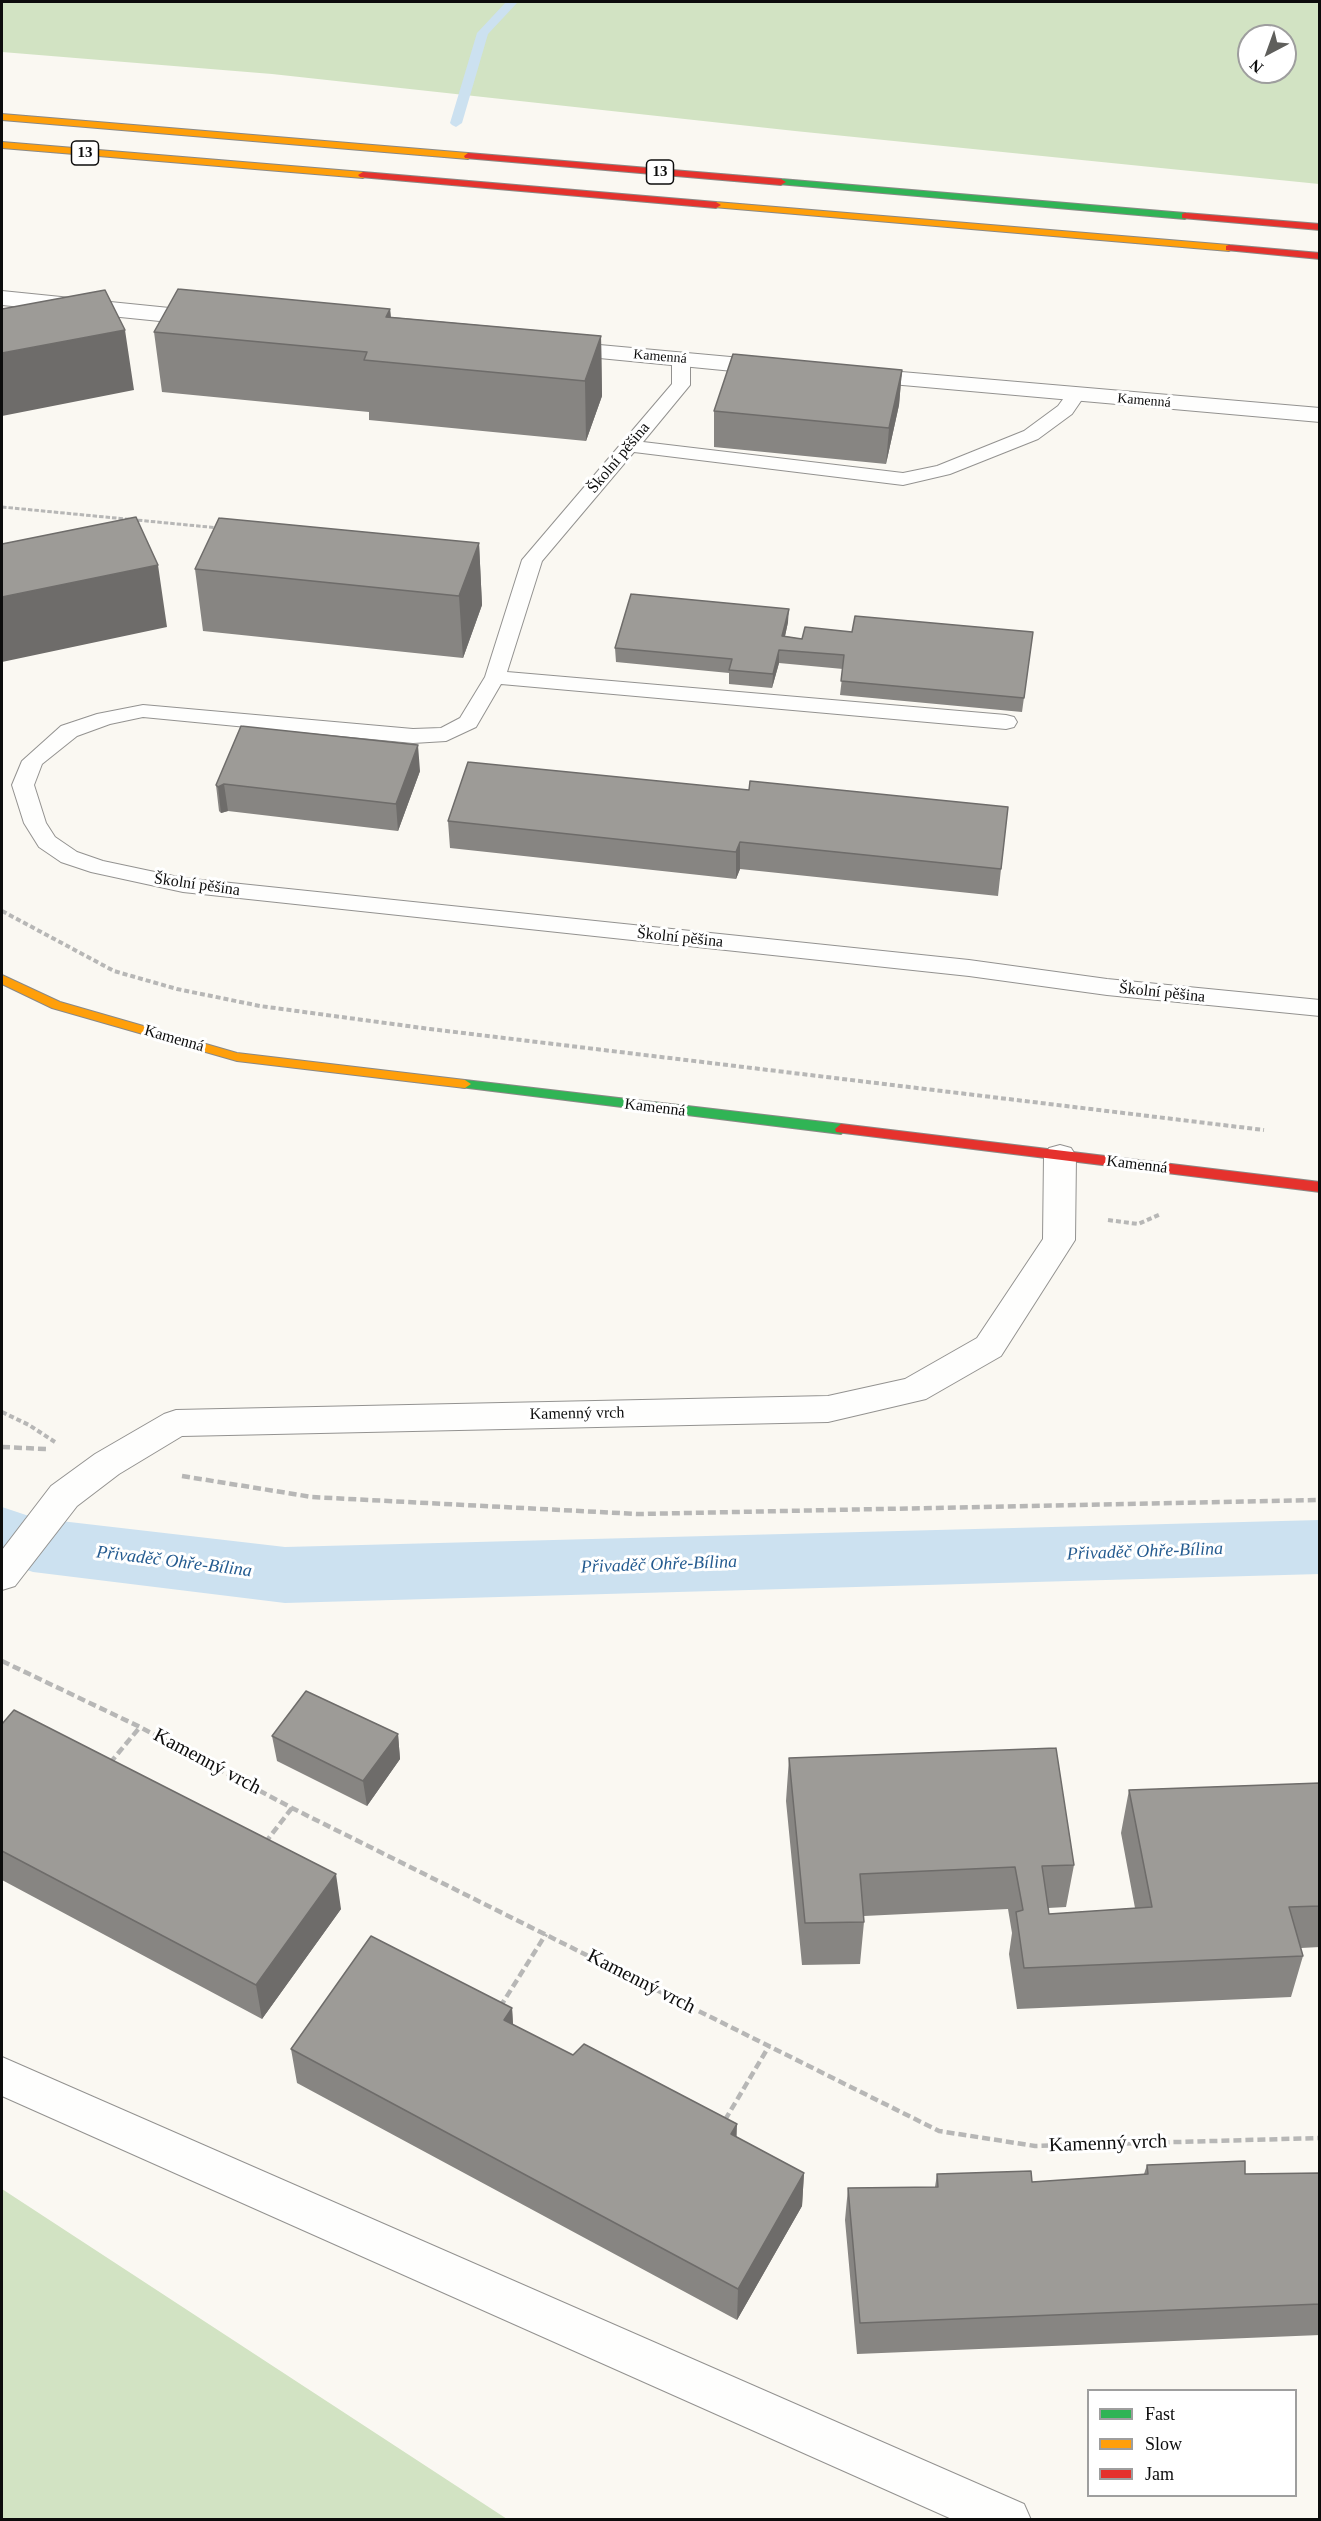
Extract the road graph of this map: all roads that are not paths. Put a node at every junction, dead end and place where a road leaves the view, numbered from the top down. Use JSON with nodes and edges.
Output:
{"nodes":[{"id":1,"x":2,"y":117,"type":"edge"},
{"id":2,"x":2,"y":145,"type":"edge"},
{"id":3,"x":169,"y":160,"type":"junction"},
{"id":4,"x":26,"y":161,"type":"dead end"},
{"id":5,"x":1320,"y":227,"type":"edge"},
{"id":6,"x":1320,"y":256,"type":"edge"},
{"id":7,"x":2,"y":298,"type":"edge"},
{"id":8,"x":228,"y":320,"type":"edge"},
{"id":9,"x":538,"y":347,"type":"edge"},
{"id":10,"x":681,"y":359,"type":"junction"},
{"id":11,"x":797,"y":370,"type":"edge"},
{"id":12,"x":832,"y":373,"type":"edge"},
{"id":13,"x":1076,"y":395,"type":"junction"},
{"id":14,"x":1320,"y":415,"type":"edge"},
{"id":15,"x":629,"y":446,"type":"junction"},
{"id":16,"x":495,"y":677,"type":"junction"},
{"id":17,"x":1006,"y":722,"type":"dead end"},
{"id":18,"x":2,"y":979,"type":"edge"},
{"id":19,"x":1320,"y":1008,"type":"edge"},
{"id":20,"x":1060,"y":1156,"type":"junction"},
{"id":21,"x":1320,"y":1187,"type":"edge"},
{"id":22,"x":2,"y":1576,"type":"edge"},
{"id":23,"x":2,"y":2076,"type":"edge"},
{"id":24,"x":1008,"y":2520,"type":"edge"}],
"edges":[{"from":1,"to":5,"type":"main road","number":"13"},
{"from":2,"to":3,"type":"main road","number":"13"},
{"from":3,"to":4,"type":"main road"},
{"from":3,"to":6,"type":"main road","number":"13"},
{"from":7,"to":8,"type":"street"},
{"from":9,"to":10,"type":"street","name":"Kamenná"},
{"from":10,"to":11,"type":"street","name":"Kamenná"},
{"from":10,"to":15,"type":"lane","name":"Školní pěšina"},
{"from":12,"to":13,"type":"street","name":"Kamenná"},
{"from":13,"to":14,"type":"street","name":"Kamenná"},
{"from":13,"to":15,"type":"lane"},
{"from":15,"to":16,"type":"lane","name":"Školní pěšina"},
{"from":16,"to":17,"type":"lane"},
{"from":16,"to":19,"type":"lane","name":"Školní pěšina"},
{"from":18,"to":20,"type":"main road","name":"Kamenná"},
{"from":20,"to":21,"type":"main road","name":"Kamenná"},
{"from":20,"to":22,"type":"street","name":"Kamenný vrch"},
{"from":23,"to":24,"type":"street"}]}
